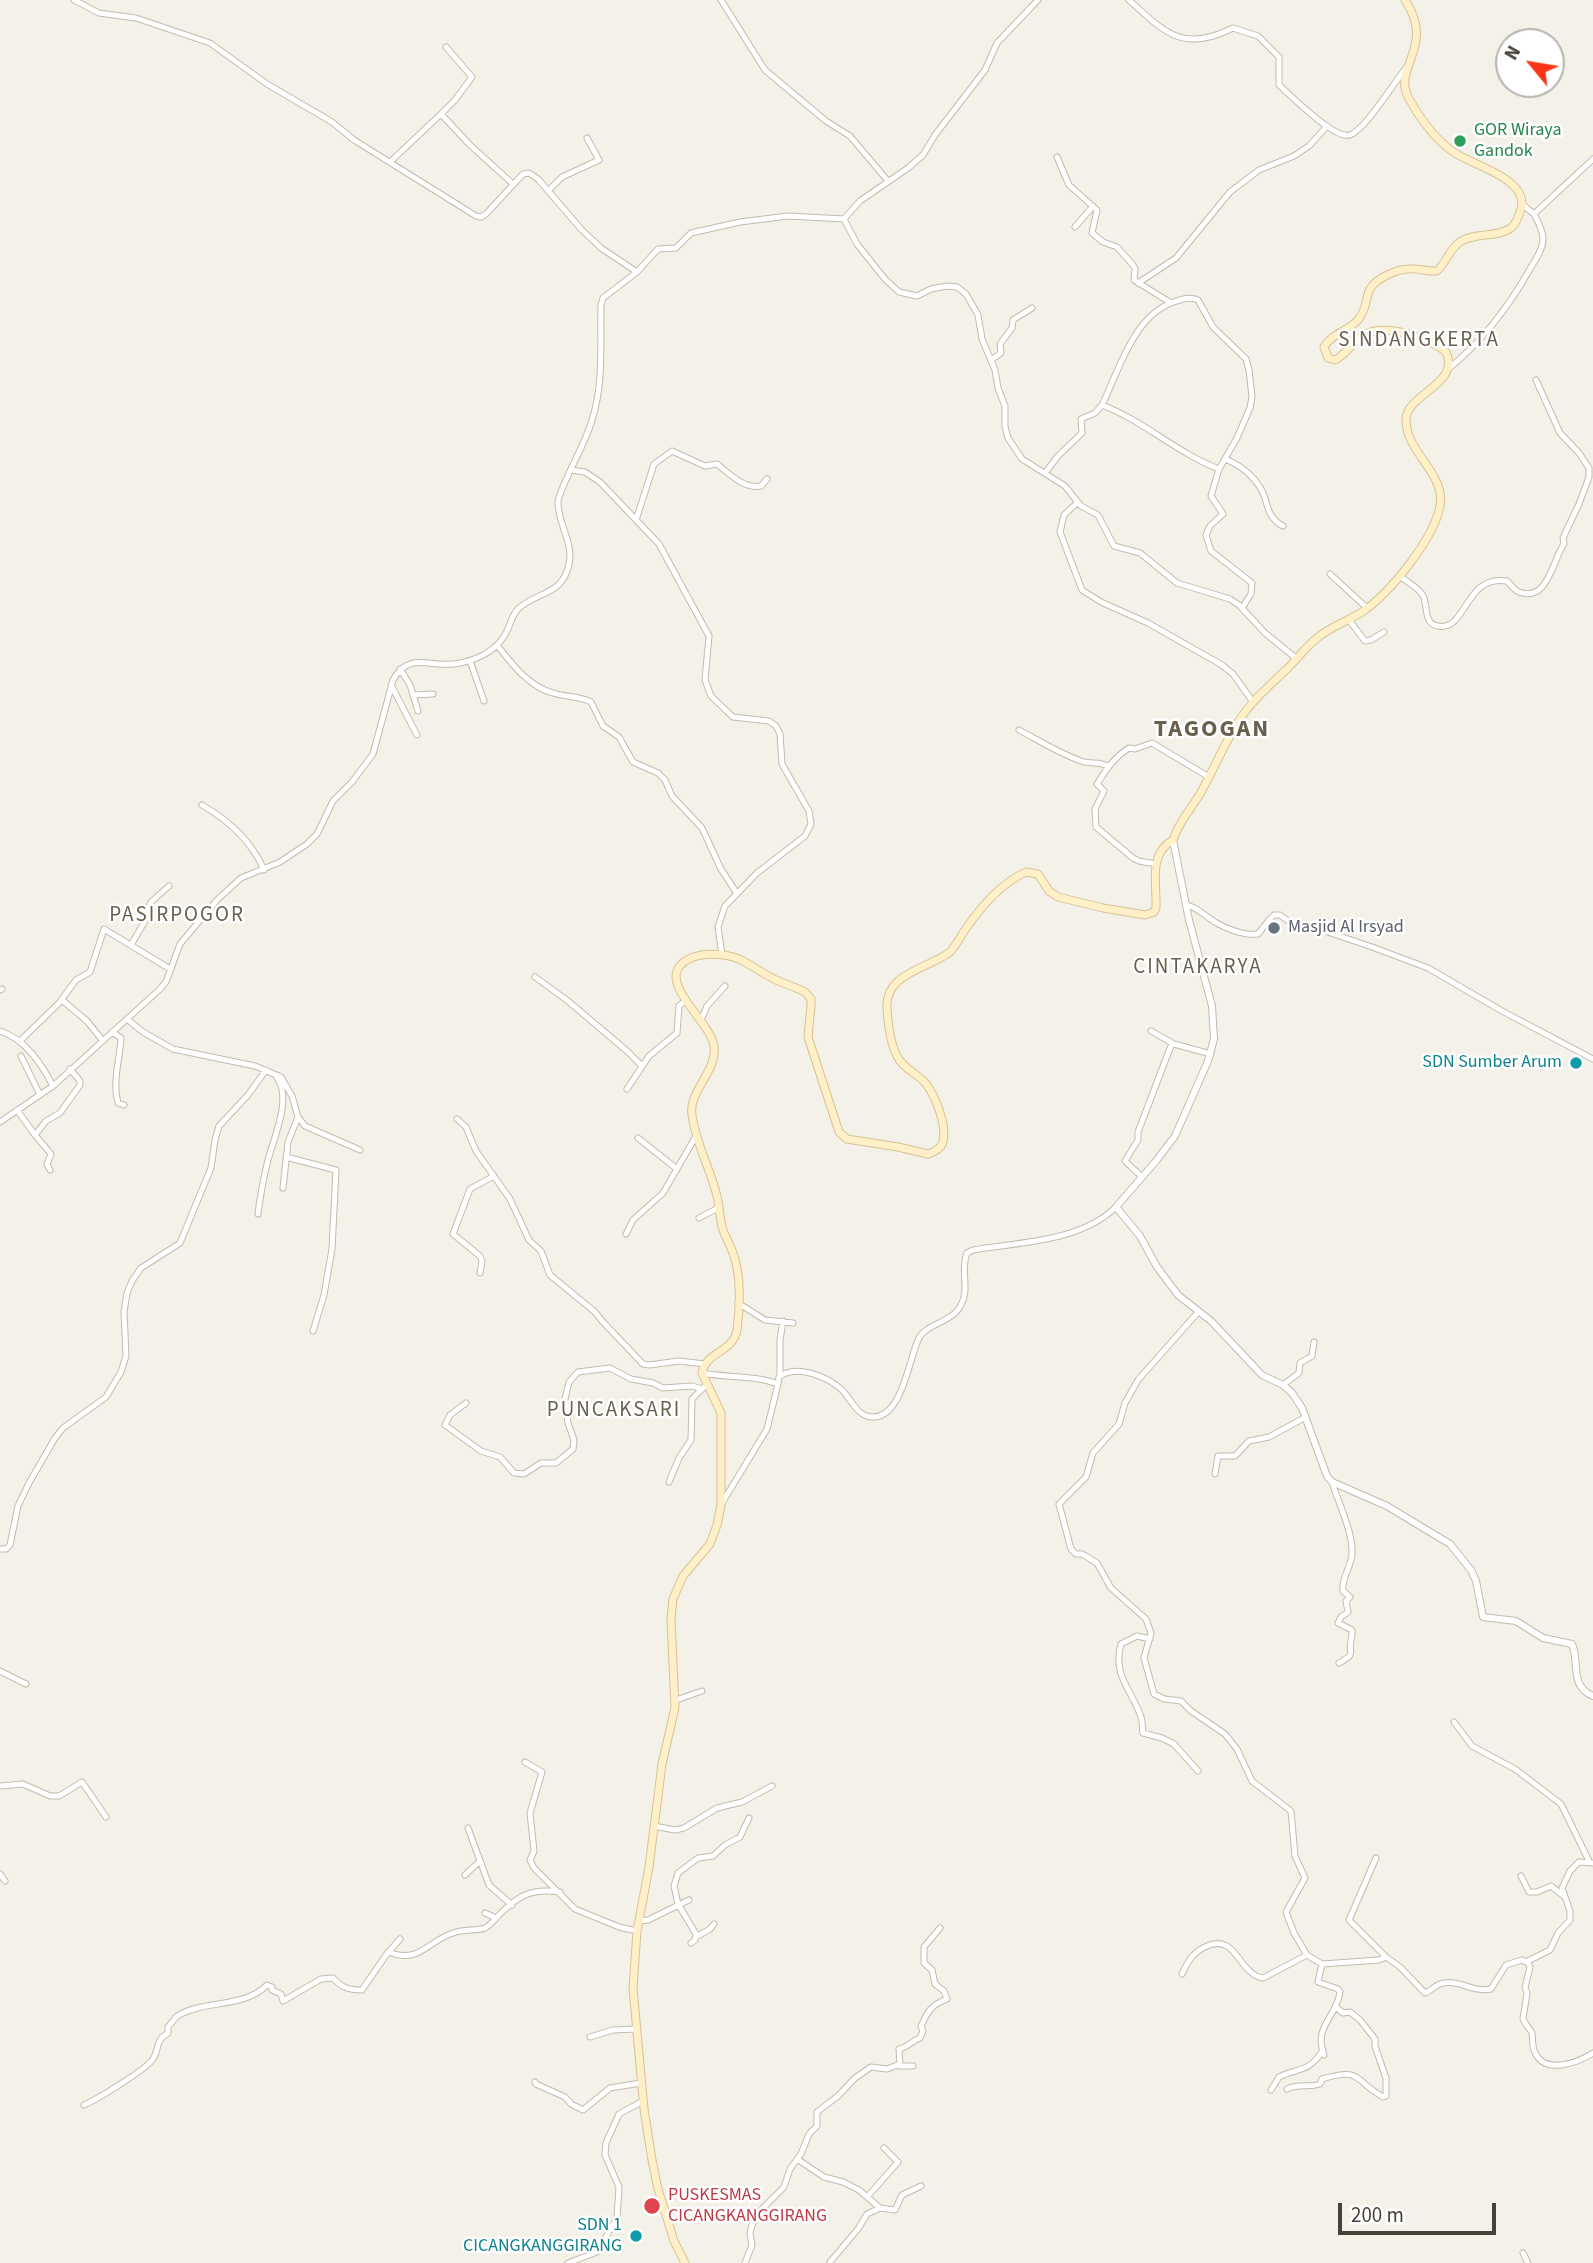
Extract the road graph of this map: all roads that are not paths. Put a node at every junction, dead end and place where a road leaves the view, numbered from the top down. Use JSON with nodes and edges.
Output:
{"nodes":[{"id":1,"x":74,"y":0,"type":"edge"},
{"id":2,"x":721,"y":0,"type":"edge"},
{"id":3,"x":1037,"y":0,"type":"edge"},
{"id":4,"x":1129,"y":0,"type":"edge"},
{"id":5,"x":1405,"y":0,"type":"edge"},
{"id":6,"x":446,"y":47,"type":"dead end"},
{"id":7,"x":1409,"y":65,"type":"junction"},
{"id":8,"x":441,"y":114,"type":"junction"},
{"id":9,"x":1327,"y":126,"type":"junction"},
{"id":10,"x":587,"y":138,"type":"dead end"},
{"id":11,"x":1057,"y":157,"type":"dead end"},
{"id":12,"x":1593,"y":159,"type":"edge"},
{"id":13,"x":390,"y":162,"type":"junction"},
{"id":14,"x":888,"y":181,"type":"junction"},
{"id":15,"x":513,"y":184,"type":"junction"},
{"id":16,"x":548,"y":191,"type":"junction"},
{"id":17,"x":1522,"y":204,"type":"junction"},
{"id":18,"x":1093,"y":206,"type":"junction"},
{"id":19,"x":1534,"y":214,"type":"junction"},
{"id":20,"x":844,"y":219,"type":"junction"},
{"id":21,"x":1075,"y":227,"type":"dead end"},
{"id":22,"x":636,"y":272,"type":"junction"},
{"id":23,"x":1138,"y":283,"type":"junction"},
{"id":24,"x":1171,"y":303,"type":"junction"},
{"id":25,"x":1032,"y":308,"type":"dead end"},
{"id":26,"x":991,"y":360,"type":"junction"},
{"id":27,"x":1448,"y":369,"type":"junction"},
{"id":28,"x":1536,"y":380,"type":"dead end"},
{"id":29,"x":1102,"y":405,"type":"junction"},
{"id":30,"x":1225,"y":459,"type":"junction"},
{"id":31,"x":1219,"y":469,"type":"junction"},
{"id":32,"x":571,"y":470,"type":"junction"},
{"id":33,"x":1045,"y":473,"type":"junction"},
{"id":34,"x":767,"y":479,"type":"dead end"},
{"id":35,"x":1078,"y":502,"type":"junction"},
{"id":36,"x":636,"y":520,"type":"junction"},
{"id":37,"x":1283,"y":526,"type":"dead end"},
{"id":38,"x":1330,"y":574,"type":"dead end"},
{"id":39,"x":1400,"y":576,"type":"junction"},
{"id":40,"x":1242,"y":608,"type":"junction"},
{"id":41,"x":1367,"y":608,"type":"junction"},
{"id":42,"x":1349,"y":620,"type":"junction"},
{"id":43,"x":1384,"y":632,"type":"dead end"},
{"id":44,"x":497,"y":645,"type":"junction"},
{"id":45,"x":1297,"y":659,"type":"junction"},
{"id":46,"x":470,"y":661,"type":"junction"},
{"id":47,"x":400,"y":669,"type":"junction"},
{"id":48,"x":391,"y":685,"type":"junction"},
{"id":49,"x":433,"y":694,"type":"dead end"},
{"id":50,"x":413,"y":695,"type":"junction"},
{"id":51,"x":484,"y":701,"type":"dead end"},
{"id":52,"x":1253,"y":702,"type":"junction"},
{"id":53,"x":418,"y":711,"type":"dead end"},
{"id":54,"x":1019,"y":730,"type":"dead end"},
{"id":55,"x":417,"y":735,"type":"dead end"},
{"id":56,"x":1108,"y":766,"type":"junction"},
{"id":57,"x":1209,"y":777,"type":"junction"},
{"id":58,"x":202,"y":805,"type":"dead end"},
{"id":59,"x":1173,"y":840,"type":"junction"},
{"id":60,"x":1156,"y":864,"type":"junction"},
{"id":61,"x":264,"y":870,"type":"junction"},
{"id":62,"x":169,"y":886,"type":"dead end"},
{"id":63,"x":736,"y":892,"type":"junction"},
{"id":64,"x":1186,"y":905,"type":"junction"},
{"id":65,"x":131,"y":945,"type":"junction"},
{"id":66,"x":722,"y":956,"type":"junction"},
{"id":67,"x":170,"y":969,"type":"junction"},
{"id":68,"x":535,"y":977,"type":"dead end"},
{"id":69,"x":725,"y":986,"type":"dead end"},
{"id":70,"x":62,"y":1000,"type":"junction"},
{"id":71,"x":686,"y":1000,"type":"junction"},
{"id":72,"x":127,"y":1019,"type":"junction"},
{"id":73,"x":701,"y":1020,"type":"junction"},
{"id":74,"x":0,"y":1031,"type":"edge"},
{"id":75,"x":1151,"y":1031,"type":"dead end"},
{"id":76,"x":112,"y":1032,"type":"junction"},
{"id":77,"x":20,"y":1041,"type":"junction"},
{"id":78,"x":103,"y":1041,"type":"junction"},
{"id":79,"x":1171,"y":1043,"type":"junction"},
{"id":80,"x":1211,"y":1054,"type":"junction"},
{"id":81,"x":21,"y":1056,"type":"dead end"},
{"id":82,"x":1593,"y":1059,"type":"edge"},
{"id":83,"x":642,"y":1066,"type":"junction"},
{"id":84,"x":70,"y":1069,"type":"junction"},
{"id":85,"x":269,"y":1071,"type":"junction"},
{"id":86,"x":53,"y":1086,"type":"junction"},
{"id":87,"x":627,"y":1089,"type":"dead end"},
{"id":88,"x":40,"y":1095,"type":"junction"},
{"id":89,"x":124,"y":1105,"type":"dead end"},
{"id":90,"x":17,"y":1110,"type":"junction"},
{"id":91,"x":298,"y":1117,"type":"junction"},
{"id":92,"x":457,"y":1119,"type":"dead end"},
{"id":93,"x":0,"y":1122,"type":"edge"},
{"id":94,"x":35,"y":1135,"type":"junction"},
{"id":95,"x":696,"y":1136,"type":"junction"},
{"id":96,"x":638,"y":1138,"type":"dead end"},
{"id":97,"x":360,"y":1150,"type":"dead end"},
{"id":98,"x":286,"y":1157,"type":"junction"},
{"id":99,"x":50,"y":1170,"type":"dead end"},
{"id":100,"x":677,"y":1170,"type":"junction"},
{"id":101,"x":494,"y":1176,"type":"junction"},
{"id":102,"x":1142,"y":1177,"type":"junction"},
{"id":103,"x":284,"y":1188,"type":"dead end"},
{"id":104,"x":1116,"y":1207,"type":"junction"},
{"id":105,"x":718,"y":1208,"type":"junction"},
{"id":106,"x":258,"y":1214,"type":"dead end"},
{"id":107,"x":699,"y":1218,"type":"dead end"},
{"id":108,"x":626,"y":1234,"type":"dead end"},
{"id":109,"x":480,"y":1273,"type":"dead end"},
{"id":110,"x":738,"y":1303,"type":"junction"},
{"id":111,"x":1199,"y":1311,"type":"junction"},
{"id":112,"x":783,"y":1321,"type":"junction"},
{"id":113,"x":793,"y":1323,"type":"dead end"},
{"id":114,"x":313,"y":1331,"type":"dead end"},
{"id":115,"x":1314,"y":1342,"type":"dead end"},
{"id":116,"x":705,"y":1364,"type":"junction"},
{"id":117,"x":702,"y":1373,"type":"junction"},
{"id":118,"x":780,"y":1376,"type":"junction"},
{"id":119,"x":778,"y":1384,"type":"junction"},
{"id":120,"x":1283,"y":1385,"type":"junction"},
{"id":121,"x":704,"y":1387,"type":"junction"},
{"id":122,"x":466,"y":1403,"type":"dead end"},
{"id":123,"x":1306,"y":1417,"type":"junction"},
{"id":124,"x":1215,"y":1474,"type":"dead end"},
{"id":125,"x":669,"y":1482,"type":"dead end"},
{"id":126,"x":1332,"y":1482,"type":"junction"},
{"id":127,"x":720,"y":1505,"type":"junction"},
{"id":128,"x":0,"y":1549,"type":"edge"},
{"id":129,"x":1150,"y":1639,"type":"junction"},
{"id":130,"x":1339,"y":1662,"type":"dead end"},
{"id":131,"x":0,"y":1671,"type":"edge"},
{"id":132,"x":26,"y":1684,"type":"dead end"},
{"id":133,"x":702,"y":1692,"type":"dead end"},
{"id":134,"x":1593,"y":1696,"type":"edge"},
{"id":135,"x":676,"y":1700,"type":"junction"},
{"id":136,"x":1454,"y":1722,"type":"dead end"},
{"id":137,"x":525,"y":1762,"type":"dead end"},
{"id":138,"x":1198,"y":1772,"type":"dead end"},
{"id":139,"x":0,"y":1786,"type":"edge"},
{"id":140,"x":772,"y":1786,"type":"dead end"},
{"id":141,"x":106,"y":1818,"type":"dead end"},
{"id":142,"x":749,"y":1818,"type":"dead end"},
{"id":143,"x":654,"y":1826,"type":"junction"},
{"id":144,"x":468,"y":1828,"type":"dead end"},
{"id":145,"x":1376,"y":1858,"type":"dead end"},
{"id":146,"x":480,"y":1861,"type":"junction"},
{"id":147,"x":1591,"y":1862,"type":"edge"},
{"id":148,"x":0,"y":1874,"type":"edge"},
{"id":149,"x":465,"y":1875,"type":"dead end"},
{"id":150,"x":1521,"y":1876,"type":"dead end"},
{"id":151,"x":5,"y":1881,"type":"dead end"},
{"id":152,"x":560,"y":1892,"type":"junction"},
{"id":153,"x":1565,"y":1897,"type":"junction"},
{"id":154,"x":689,"y":1900,"type":"dead end"},
{"id":155,"x":678,"y":1904,"type":"junction"},
{"id":156,"x":512,"y":1905,"type":"junction"},
{"id":157,"x":485,"y":1913,"type":"dead end"},
{"id":158,"x":496,"y":1918,"type":"junction"},
{"id":159,"x":639,"y":1921,"type":"junction"},
{"id":160,"x":714,"y":1924,"type":"dead end"},
{"id":161,"x":940,"y":1928,"type":"dead end"},
{"id":162,"x":637,"y":1931,"type":"junction"},
{"id":163,"x":696,"y":1937,"type":"junction"},
{"id":164,"x":400,"y":1939,"type":"dead end"},
{"id":165,"x":691,"y":1943,"type":"dead end"},
{"id":166,"x":388,"y":1952,"type":"junction"},
{"id":167,"x":1307,"y":1955,"type":"junction"},
{"id":168,"x":1386,"y":1957,"type":"junction"},
{"id":169,"x":1526,"y":1962,"type":"junction"},
{"id":170,"x":1322,"y":1964,"type":"junction"},
{"id":171,"x":1182,"y":1974,"type":"dead end"},
{"id":172,"x":1337,"y":2008,"type":"junction"},
{"id":173,"x":636,"y":2029,"type":"junction"},
{"id":174,"x":590,"y":2037,"type":"dead end"},
{"id":175,"x":1593,"y":2053,"type":"edge"},
{"id":176,"x":914,"y":2066,"type":"dead end"},
{"id":177,"x":896,"y":2067,"type":"junction"},
{"id":178,"x":535,"y":2082,"type":"dead end"},
{"id":179,"x":641,"y":2083,"type":"junction"},
{"id":180,"x":1287,"y":2089,"type":"dead end"},
{"id":181,"x":1271,"y":2090,"type":"dead end"},
{"id":182,"x":643,"y":2101,"type":"junction"},
{"id":183,"x":84,"y":2105,"type":"dead end"},
{"id":184,"x":884,"y":2148,"type":"dead end"},
{"id":185,"x":797,"y":2159,"type":"junction"},
{"id":186,"x":920,"y":2186,"type":"dead end"},
{"id":187,"x":868,"y":2196,"type":"junction"},
{"id":188,"x":880,"y":2208,"type":"junction"},
{"id":189,"x":1523,"y":2253,"type":"dead end"},
{"id":190,"x":830,"y":2262,"type":"edge"},
{"id":191,"x":568,"y":2263,"type":"edge"},
{"id":192,"x":685,"y":2263,"type":"edge"},
{"id":193,"x":745,"y":2263,"type":"edge"},
{"id":194,"x":1528,"y":2263,"type":"edge"}],
"edges":[{"from":1,"to":13,"type":"street"},
{"from":2,"to":14,"type":"street"},
{"from":3,"to":14,"type":"street"},
{"from":4,"to":9,"type":"street"},
{"from":5,"to":7,"type":"main road"},
{"from":6,"to":8,"type":"street"},
{"from":7,"to":9,"type":"street"},
{"from":7,"to":17,"type":"main road"},
{"from":8,"to":13,"type":"street"},
{"from":8,"to":15,"type":"street"},
{"from":9,"to":23,"type":"street"},
{"from":10,"to":16,"type":"street"},
{"from":11,"to":18,"type":"street"},
{"from":12,"to":19,"type":"street"},
{"from":13,"to":15,"type":"street"},
{"from":14,"to":20,"type":"street"},
{"from":15,"to":16,"type":"street"},
{"from":16,"to":22,"type":"street"},
{"from":17,"to":19,"type":"street"},
{"from":17,"to":27,"type":"main road"},
{"from":18,"to":21,"type":"street"},
{"from":18,"to":23,"type":"street"},
{"from":19,"to":27,"type":"street"},
{"from":20,"to":22,"type":"street"},
{"from":20,"to":26,"type":"street"},
{"from":22,"to":32,"type":"street"},
{"from":23,"to":24,"type":"street"},
{"from":24,"to":29,"type":"street"},
{"from":24,"to":30,"type":"street"},
{"from":25,"to":26,"type":"street"},
{"from":26,"to":33,"type":"street"},
{"from":27,"to":39,"type":"main road"},
{"from":28,"to":39,"type":"street"},
{"from":29,"to":31,"type":"street"},
{"from":29,"to":33,"type":"street"},
{"from":30,"to":31,"type":"street"},
{"from":30,"to":37,"type":"street"},
{"from":31,"to":40,"type":"street"},
{"from":32,"to":36,"type":"street"},
{"from":32,"to":44,"type":"street"},
{"from":33,"to":35,"type":"street"},
{"from":34,"to":36,"type":"street"},
{"from":35,"to":40,"type":"street"},
{"from":35,"to":52,"type":"street"},
{"from":36,"to":63,"type":"street"},
{"from":38,"to":41,"type":"street"},
{"from":39,"to":41,"type":"main road"},
{"from":40,"to":45,"type":"street"},
{"from":41,"to":42,"type":"main road"},
{"from":42,"to":43,"type":"street"},
{"from":42,"to":45,"type":"main road"},
{"from":44,"to":46,"type":"street"},
{"from":44,"to":63,"type":"street"},
{"from":45,"to":52,"type":"main road"},
{"from":46,"to":47,"type":"street"},
{"from":46,"to":51,"type":"street"},
{"from":47,"to":48,"type":"street"},
{"from":47,"to":50,"type":"street"},
{"from":48,"to":55,"type":"street"},
{"from":48,"to":61,"type":"street"},
{"from":49,"to":50,"type":"street"},
{"from":50,"to":53,"type":"street"},
{"from":52,"to":57,"type":"main road"},
{"from":54,"to":56,"type":"street"},
{"from":56,"to":57,"type":"street"},
{"from":56,"to":60,"type":"street"},
{"from":57,"to":59,"type":"main road"},
{"from":58,"to":61,"type":"street"},
{"from":59,"to":60,"type":"main road"},
{"from":59,"to":64,"type":"street"},
{"from":60,"to":66,"type":"main road"},
{"from":61,"to":67,"type":"street"},
{"from":62,"to":65,"type":"street"},
{"from":63,"to":66,"type":"street"},
{"from":64,"to":80,"type":"street"},
{"from":64,"to":82,"type":"street"},
{"from":65,"to":67,"type":"street"},
{"from":65,"to":70,"type":"street"},
{"from":66,"to":71,"type":"main road"},
{"from":67,"to":72,"type":"street"},
{"from":68,"to":83,"type":"street"},
{"from":69,"to":73,"type":"street"},
{"from":70,"to":77,"type":"street"},
{"from":70,"to":78,"type":"street"},
{"from":71,"to":73,"type":"main road"},
{"from":71,"to":83,"type":"street"},
{"from":72,"to":76,"type":"street"},
{"from":72,"to":85,"type":"street"},
{"from":73,"to":95,"type":"main road"},
{"from":74,"to":77,"type":"street"},
{"from":75,"to":79,"type":"street"},
{"from":76,"to":78,"type":"street"},
{"from":76,"to":89,"type":"street"},
{"from":77,"to":86,"type":"street"},
{"from":78,"to":84,"type":"street"},
{"from":79,"to":80,"type":"street"},
{"from":79,"to":102,"type":"street"},
{"from":80,"to":102,"type":"street"},
{"from":81,"to":88,"type":"street"},
{"from":83,"to":87,"type":"street"},
{"from":84,"to":86,"type":"street"},
{"from":84,"to":94,"type":"street"},
{"from":85,"to":91,"type":"street"},
{"from":85,"to":106,"type":"street"},
{"from":85,"to":128,"type":"street"},
{"from":86,"to":88,"type":"street"},
{"from":88,"to":90,"type":"street"},
{"from":90,"to":93,"type":"street"},
{"from":90,"to":94,"type":"street"},
{"from":91,"to":97,"type":"street"},
{"from":91,"to":98,"type":"street"},
{"from":92,"to":101,"type":"street"},
{"from":94,"to":99,"type":"street"},
{"from":95,"to":100,"type":"street"},
{"from":95,"to":105,"type":"main road"},
{"from":96,"to":100,"type":"street"},
{"from":98,"to":103,"type":"street"},
{"from":98,"to":114,"type":"street"},
{"from":100,"to":108,"type":"street"},
{"from":101,"to":109,"type":"street"},
{"from":101,"to":116,"type":"street"},
{"from":102,"to":104,"type":"street"},
{"from":104,"to":111,"type":"street"},
{"from":104,"to":118,"type":"street"},
{"from":105,"to":107,"type":"street"},
{"from":105,"to":110,"type":"main road"},
{"from":110,"to":112,"type":"street"},
{"from":110,"to":116,"type":"main road"},
{"from":111,"to":120,"type":"street"},
{"from":111,"to":129,"type":"street"},
{"from":112,"to":113,"type":"street"},
{"from":112,"to":118,"type":"street"},
{"from":115,"to":120,"type":"street"},
{"from":116,"to":117,"type":"main road"},
{"from":117,"to":119,"type":"street"},
{"from":117,"to":121,"type":"main road"},
{"from":118,"to":119,"type":"street"},
{"from":119,"to":127,"type":"street"},
{"from":120,"to":123,"type":"street"},
{"from":121,"to":122,"type":"street"},
{"from":121,"to":125,"type":"street"},
{"from":121,"to":127,"type":"main road"},
{"from":123,"to":124,"type":"street"},
{"from":123,"to":126,"type":"street"},
{"from":126,"to":130,"type":"street"},
{"from":126,"to":134,"type":"street"},
{"from":127,"to":135,"type":"main road"},
{"from":129,"to":138,"type":"street"},
{"from":129,"to":167,"type":"street"},
{"from":131,"to":132,"type":"street"},
{"from":133,"to":135,"type":"street"},
{"from":135,"to":143,"type":"main road"},
{"from":136,"to":147,"type":"street"},
{"from":137,"to":152,"type":"street"},
{"from":139,"to":141,"type":"street"},
{"from":140,"to":143,"type":"street"},
{"from":142,"to":155,"type":"street"},
{"from":143,"to":159,"type":"main road"},
{"from":144,"to":146,"type":"street"},
{"from":145,"to":168,"type":"street"},
{"from":146,"to":149,"type":"street"},
{"from":146,"to":156,"type":"street"},
{"from":147,"to":153,"type":"street"},
{"from":148,"to":151,"type":"street"},
{"from":150,"to":153,"type":"street"},
{"from":152,"to":156,"type":"street"},
{"from":152,"to":162,"type":"street"},
{"from":153,"to":169,"type":"street"},
{"from":154,"to":155,"type":"street"},
{"from":155,"to":159,"type":"street"},
{"from":155,"to":163,"type":"street"},
{"from":156,"to":158,"type":"street"},
{"from":157,"to":158,"type":"street"},
{"from":158,"to":166,"type":"street"},
{"from":159,"to":162,"type":"main road"},
{"from":160,"to":163,"type":"street"},
{"from":161,"to":177,"type":"street"},
{"from":162,"to":173,"type":"main road"},
{"from":163,"to":165,"type":"street"},
{"from":164,"to":166,"type":"street"},
{"from":166,"to":183,"type":"street"},
{"from":167,"to":170,"type":"street"},
{"from":167,"to":171,"type":"street"},
{"from":168,"to":169,"type":"street"},
{"from":168,"to":170,"type":"street"},
{"from":169,"to":175,"type":"street"},
{"from":170,"to":172,"type":"street"},
{"from":172,"to":180,"type":"street"},
{"from":172,"to":181,"type":"street"},
{"from":173,"to":174,"type":"street"},
{"from":173,"to":179,"type":"main road"},
{"from":176,"to":177,"type":"street"},
{"from":177,"to":185,"type":"street"},
{"from":178,"to":179,"type":"street"},
{"from":179,"to":182,"type":"main road"},
{"from":182,"to":191,"type":"street"},
{"from":182,"to":192,"type":"main road"},
{"from":184,"to":187,"type":"street"},
{"from":185,"to":187,"type":"street"},
{"from":185,"to":193,"type":"street"},
{"from":186,"to":188,"type":"street"},
{"from":187,"to":188,"type":"street"},
{"from":188,"to":190,"type":"street"},
{"from":189,"to":194,"type":"street"}]}
